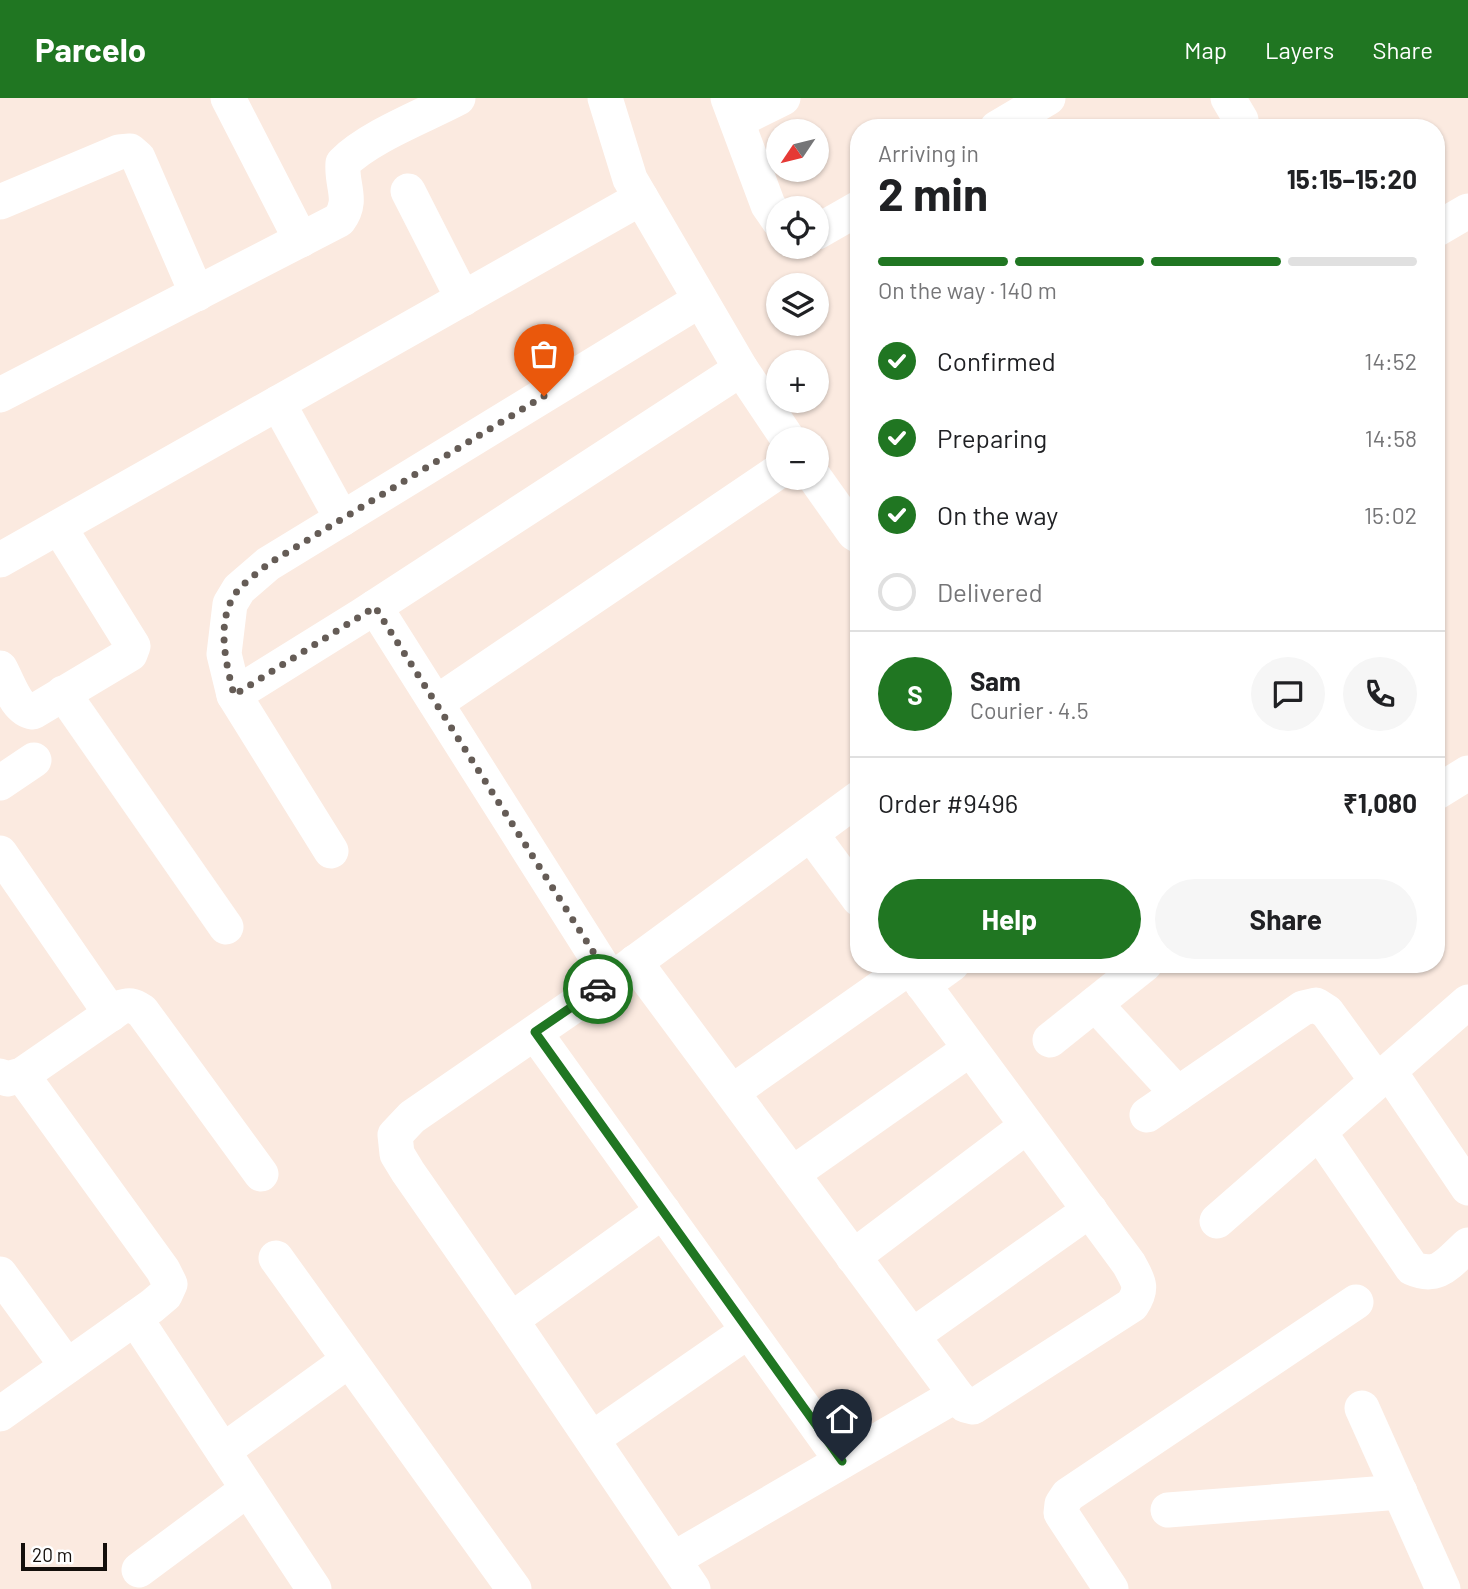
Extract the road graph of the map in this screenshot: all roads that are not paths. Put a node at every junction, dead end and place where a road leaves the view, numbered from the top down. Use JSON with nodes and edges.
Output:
{"nodes":[{"id":1,"x":228,"y":98,"type":"edge"},
{"id":2,"x":458,"y":98,"type":"edge"},
{"id":3,"x":605,"y":98,"type":"edge"},
{"id":4,"x":783,"y":98,"type":"edge"},
{"id":5,"x":1048,"y":98,"type":"edge"},
{"id":6,"x":733,"y":109,"type":"edge"},
{"id":7,"x":1012,"y":119,"type":"edge"},
{"id":8,"x":408,"y":191,"type":"dead end"},
{"id":9,"x":641,"y":198,"type":"junction"},
{"id":10,"x":766,"y":200,"type":"edge"},
{"id":11,"x":0,"y":202,"type":"edge"},
{"id":12,"x":1468,"y":211,"type":"edge"},
{"id":13,"x":850,"y":213,"type":"edge"},
{"id":14,"x":1445,"y":224,"type":"edge"},
{"id":15,"x":829,"y":225,"type":"edge"},
{"id":16,"x":301,"y":240,"type":"junction"},
{"id":17,"x":197,"y":294,"type":"junction"},
{"id":18,"x":463,"y":299,"type":"junction"},
{"id":19,"x":700,"y":300,"type":"junction"},
{"id":20,"x":741,"y":369,"type":"junction"},
{"id":21,"x":0,"y":395,"type":"edge"},
{"id":22,"x":278,"y":402,"type":"junction"},
{"id":23,"x":781,"y":427,"type":"edge"},
{"id":24,"x":766,"y":480,"type":"edge"},
{"id":25,"x":824,"y":490,"type":"edge"},
{"id":26,"x":342,"y":519,"type":"junction"},
{"id":27,"x":59,"y":527,"type":"junction"},
{"id":28,"x":850,"y":527,"type":"edge"},
{"id":29,"x":0,"y":560,"type":"edge"},
{"id":30,"x":375,"y":607,"type":"junction"},
{"id":31,"x":0,"y":668,"type":"edge"},
{"id":32,"x":63,"y":693,"type":"junction"},
{"id":33,"x":234,"y":695,"type":"junction"},
{"id":34,"x":436,"y":703,"type":"junction"},
{"id":35,"x":34,"y":760,"type":"dead end"},
{"id":36,"x":1467,"y":775,"type":"edge"},
{"id":37,"x":0,"y":783,"type":"edge"},
{"id":38,"x":1445,"y":787,"type":"edge"},
{"id":39,"x":850,"y":805,"type":"edge"},
{"id":40,"x":811,"y":834,"type":"junction"},
{"id":41,"x":331,"y":851,"type":"dead end"},
{"id":42,"x":0,"y":853,"type":"edge"},
{"id":43,"x":850,"y":887,"type":"edge"},
{"id":44,"x":226,"y":927,"type":"dead end"},
{"id":45,"x":623,"y":971,"type":"junction"},
{"id":46,"x":912,"y":973,"type":"edge"},
{"id":47,"x":915,"y":973,"type":"edge"},
{"id":48,"x":1133,"y":973,"type":"edge"},
{"id":49,"x":1468,"y":1002,"type":"edge"},
{"id":50,"x":1095,"y":1004,"type":"junction"},
{"id":51,"x":111,"y":1014,"type":"junction"},
{"id":52,"x":535,"y":1032,"type":"junction"},
{"id":53,"x":1050,"y":1040,"type":"dead end"},
{"id":54,"x":971,"y":1049,"type":"junction"},
{"id":55,"x":11,"y":1076,"type":"edge"},
{"id":56,"x":1383,"y":1076,"type":"junction"},
{"id":57,"x":732,"y":1092,"type":"junction"},
{"id":58,"x":1178,"y":1094,"type":"junction"},
{"id":59,"x":1147,"y":1115,"type":"dead end"},
{"id":60,"x":1027,"y":1126,"type":"junction"},
{"id":61,"x":1319,"y":1132,"type":"junction"},
{"id":62,"x":261,"y":1174,"type":"dead end"},
{"id":63,"x":792,"y":1174,"type":"junction"},
{"id":64,"x":1468,"y":1188,"type":"edge"},
{"id":65,"x":1090,"y":1210,"type":"junction"},
{"id":66,"x":663,"y":1211,"type":"junction"},
{"id":67,"x":1217,"y":1221,"type":"dead end"},
{"id":68,"x":1468,"y":1245,"type":"edge"},
{"id":69,"x":853,"y":1257,"type":"junction"},
{"id":70,"x":276,"y":1258,"type":"dead end"},
{"id":71,"x":0,"y":1274,"type":"edge"},
{"id":72,"x":1356,"y":1302,"type":"dead end"},
{"id":73,"x":135,"y":1318,"type":"junction"},
{"id":74,"x":511,"y":1320,"type":"junction"},
{"id":75,"x":748,"y":1331,"type":"junction"},
{"id":76,"x":912,"y":1336,"type":"junction"},
{"id":77,"x":349,"y":1360,"type":"junction"},
{"id":78,"x":67,"y":1366,"type":"junction"},
{"id":79,"x":956,"y":1395,"type":"junction"},
{"id":80,"x":1362,"y":1408,"type":"dead end"},
{"id":81,"x":0,"y":1414,"type":"edge"},
{"id":82,"x":592,"y":1440,"type":"junction"},
{"id":83,"x":223,"y":1451,"type":"junction"},
{"id":84,"x":842,"y":1461,"type":"junction"},
{"id":85,"x":248,"y":1489,"type":"junction"},
{"id":86,"x":1400,"y":1492,"type":"junction"},
{"id":87,"x":1168,"y":1510,"type":"dead end"},
{"id":88,"x":674,"y":1559,"type":"junction"},
{"id":89,"x":139,"y":1570,"type":"dead end"},
{"id":90,"x":314,"y":1589,"type":"edge"},
{"id":91,"x":514,"y":1589,"type":"edge"},
{"id":92,"x":693,"y":1589,"type":"edge"},
{"id":93,"x":1111,"y":1589,"type":"edge"},
{"id":94,"x":1443,"y":1589,"type":"edge"}],
"edges":[{"from":1,"to":16,"type":"street"},
{"from":2,"to":16,"type":"street"},
{"from":3,"to":9,"type":"street"},
{"from":4,"to":6,"type":"street"},
{"from":5,"to":7,"type":"street"},
{"from":6,"to":10,"type":"street"},
{"from":8,"to":18,"type":"street"},
{"from":9,"to":18,"type":"street"},
{"from":9,"to":19,"type":"street"},
{"from":11,"to":17,"type":"street"},
{"from":12,"to":14,"type":"street"},
{"from":13,"to":15,"type":"street"},
{"from":16,"to":17,"type":"street"},
{"from":17,"to":21,"type":"street"},
{"from":18,"to":22,"type":"street"},
{"from":19,"to":20,"type":"street"},
{"from":19,"to":26,"type":"street"},
{"from":20,"to":23,"type":"street"},
{"from":20,"to":30,"type":"street"},
{"from":22,"to":26,"type":"street"},
{"from":22,"to":27,"type":"street"},
{"from":24,"to":34,"type":"street"},
{"from":25,"to":28,"type":"street"},
{"from":26,"to":33,"type":"street"},
{"from":27,"to":29,"type":"street"},
{"from":27,"to":32,"type":"street"},
{"from":30,"to":33,"type":"street"},
{"from":30,"to":34,"type":"street"},
{"from":31,"to":32,"type":"street"},
{"from":32,"to":44,"type":"street"},
{"from":33,"to":41,"type":"street"},
{"from":34,"to":45,"type":"street"},
{"from":35,"to":37,"type":"street"},
{"from":36,"to":38,"type":"street"},
{"from":39,"to":40,"type":"street"},
{"from":40,"to":43,"type":"street"},
{"from":40,"to":45,"type":"street"},
{"from":42,"to":51,"type":"street"},
{"from":45,"to":52,"type":"street"},
{"from":45,"to":57,"type":"street"},
{"from":46,"to":57,"type":"street"},
{"from":47,"to":54,"type":"street"},
{"from":48,"to":50,"type":"street"},
{"from":49,"to":56,"type":"street"},
{"from":50,"to":53,"type":"street"},
{"from":50,"to":58,"type":"street"},
{"from":51,"to":55,"type":"street"},
{"from":51,"to":62,"type":"street"},
{"from":52,"to":66,"type":"street"},
{"from":52,"to":74,"type":"street"},
{"from":54,"to":60,"type":"street"},
{"from":54,"to":63,"type":"street"},
{"from":55,"to":73,"type":"street"},
{"from":56,"to":58,"type":"street"},
{"from":56,"to":61,"type":"street"},
{"from":56,"to":64,"type":"street"},
{"from":57,"to":63,"type":"street"},
{"from":58,"to":59,"type":"street"},
{"from":60,"to":65,"type":"street"},
{"from":60,"to":69,"type":"street"},
{"from":61,"to":67,"type":"street"},
{"from":61,"to":68,"type":"street"},
{"from":63,"to":69,"type":"street"},
{"from":65,"to":76,"type":"street"},
{"from":65,"to":79,"type":"street"},
{"from":66,"to":74,"type":"street"},
{"from":66,"to":75,"type":"street"},
{"from":69,"to":76,"type":"street"},
{"from":70,"to":77,"type":"street"},
{"from":71,"to":78,"type":"street"},
{"from":72,"to":93,"type":"street"},
{"from":73,"to":78,"type":"street"},
{"from":73,"to":83,"type":"street"},
{"from":74,"to":82,"type":"street"},
{"from":75,"to":82,"type":"street"},
{"from":75,"to":84,"type":"street"},
{"from":76,"to":79,"type":"street"},
{"from":77,"to":83,"type":"street"},
{"from":77,"to":91,"type":"street"},
{"from":78,"to":81,"type":"street"},
{"from":79,"to":84,"type":"street"},
{"from":80,"to":86,"type":"street"},
{"from":82,"to":88,"type":"street"},
{"from":83,"to":85,"type":"street"},
{"from":84,"to":88,"type":"street"},
{"from":85,"to":89,"type":"street"},
{"from":85,"to":90,"type":"street"},
{"from":86,"to":87,"type":"street"},
{"from":86,"to":94,"type":"street"},
{"from":88,"to":92,"type":"street"}]}
